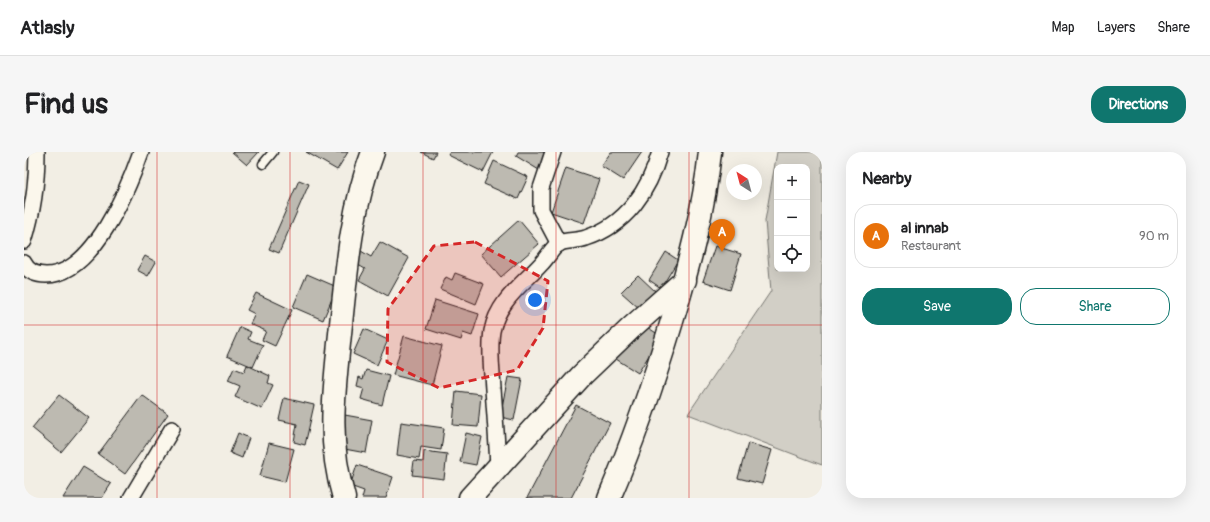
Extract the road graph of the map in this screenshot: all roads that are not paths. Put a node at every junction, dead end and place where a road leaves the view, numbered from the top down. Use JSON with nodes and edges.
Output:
{"nodes":[{"id":1,"x":37,"y":152,"type":"edge"},
{"id":2,"x":141,"y":152,"type":"edge"},
{"id":3,"x":274,"y":152,"type":"edge"},
{"id":4,"x":373,"y":152,"type":"edge"},
{"id":5,"x":553,"y":152,"type":"edge"},
{"id":6,"x":660,"y":152,"type":"edge"},
{"id":7,"x":710,"y":152,"type":"edge"},
{"id":8,"x":263,"y":164,"type":"dead end"},
{"id":9,"x":24,"y":241,"type":"edge"},
{"id":10,"x":559,"y":244,"type":"junction"},
{"id":11,"x":24,"y":263,"type":"edge"},
{"id":12,"x":685,"y":280,"type":"junction"},
{"id":13,"x":172,"y":429,"type":"dead end"},
{"id":14,"x":498,"y":468,"type":"junction"},
{"id":15,"x":131,"y":498,"type":"edge"},
{"id":16,"x":344,"y":498,"type":"edge"},
{"id":17,"x":470,"y":498,"type":"edge"},
{"id":18,"x":609,"y":498,"type":"edge"}],
"edges":[{"from":1,"to":9,"type":"street"},
{"from":2,"to":11,"type":"street"},
{"from":3,"to":8,"type":"lane"},
{"from":4,"to":16,"type":"main road"},
{"from":5,"to":10,"type":"street"},
{"from":6,"to":10,"type":"street"},
{"from":7,"to":12,"type":"main road"},
{"from":10,"to":14,"type":"street"},
{"from":12,"to":14,"type":"main road"},
{"from":12,"to":18,"type":"main road"},
{"from":13,"to":15,"type":"street"},
{"from":14,"to":17,"type":"main road"}]}
